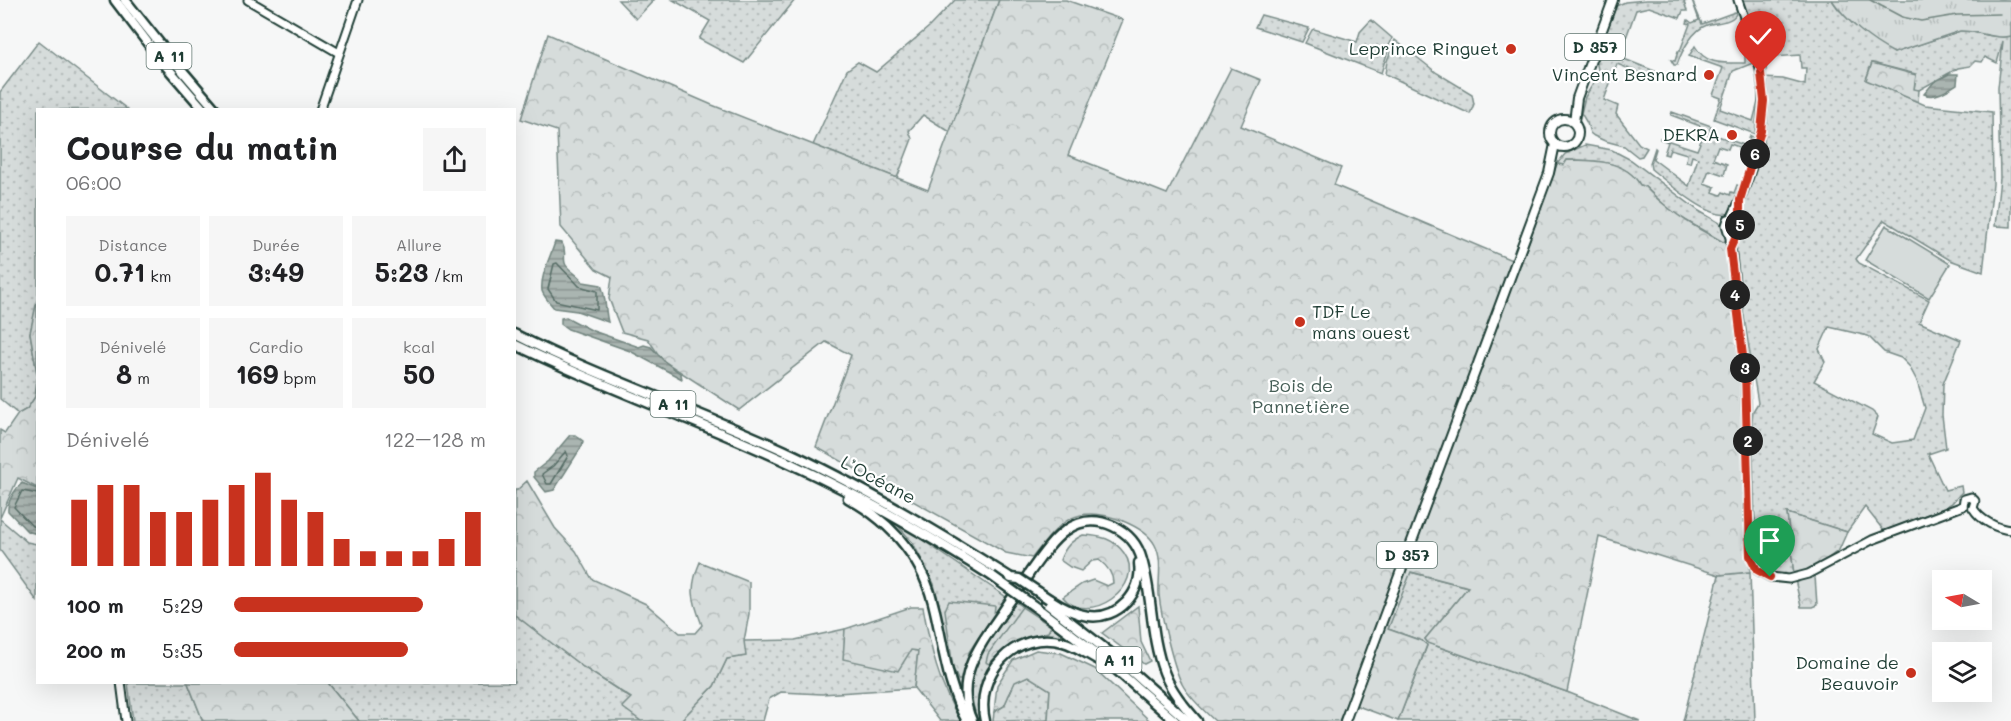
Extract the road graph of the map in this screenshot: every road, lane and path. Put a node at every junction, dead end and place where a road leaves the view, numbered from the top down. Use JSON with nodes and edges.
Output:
{"nodes":[{"id":1,"x":115,"y":0,"type":"edge"},
{"id":2,"x":125,"y":0,"type":"edge"},
{"id":3,"x":248,"y":0,"type":"edge"},
{"id":4,"x":358,"y":0,"type":"edge"},
{"id":5,"x":1612,"y":0,"type":"edge"},
{"id":6,"x":1738,"y":0,"type":"edge"},
{"id":7,"x":339,"y":53,"type":"junction"},
{"id":8,"x":1577,"y":98,"type":"junction"},
{"id":9,"x":202,"y":108,"type":"edge"},
{"id":10,"x":214,"y":108,"type":"edge"},
{"id":11,"x":321,"y":108,"type":"edge"},
{"id":12,"x":1563,"y":118,"type":"junction"},
{"id":13,"x":1574,"y":122,"type":"junction"},
{"id":14,"x":1555,"y":144,"type":"junction"},
{"id":15,"x":1565,"y":147,"type":"junction"},
{"id":16,"x":1549,"y":173,"type":"junction"},
{"id":17,"x":1736,"y":219,"type":"junction"},
{"id":18,"x":1727,"y":228,"type":"junction"},
{"id":19,"x":1737,"y":230,"type":"junction"},
{"id":20,"x":1730,"y":249,"type":"junction"},
{"id":21,"x":516,"y":335,"type":"edge"},
{"id":22,"x":516,"y":345,"type":"edge"},
{"id":23,"x":801,"y":469,"type":"junction"},
{"id":24,"x":1963,"y":506,"type":"junction"},
{"id":25,"x":1973,"y":508,"type":"junction"},
{"id":26,"x":2011,"y":530,"type":"edge"},
{"id":27,"x":994,"y":573,"type":"junction"},
{"id":28,"x":1045,"y":604,"type":"junction"},
{"id":29,"x":1113,"y":666,"type":"junction"},
{"id":30,"x":121,"y":684,"type":"edge"},
{"id":31,"x":126,"y":721,"type":"edge"},
{"id":32,"x":968,"y":721,"type":"edge"},
{"id":33,"x":974,"y":721,"type":"edge"},
{"id":34,"x":985,"y":721,"type":"edge"},
{"id":35,"x":1175,"y":721,"type":"edge"},
{"id":36,"x":1188,"y":721,"type":"edge"},
{"id":37,"x":1197,"y":721,"type":"edge"},
{"id":38,"x":1345,"y":721,"type":"edge"}],
"edges":[{"from":1,"to":9,"type":"highway","number":"A 11"},
{"from":2,"to":10,"type":"highway","number":"A 11"},
{"from":3,"to":7,"type":"street"},
{"from":4,"to":7,"type":"street"},
{"from":5,"to":8,"type":"main road","number":"D 357"},
{"from":6,"to":17,"type":"street"},
{"from":7,"to":11,"type":"street"},
{"from":8,"to":12,"type":"main road","number":"D 357"},
{"from":8,"to":13,"type":"main road","number":"D 357"},
{"from":12,"to":13,"type":"main road"},
{"from":12,"to":14,"type":"main road"},
{"from":13,"to":15,"type":"main road"},
{"from":14,"to":15,"type":"main road"},
{"from":14,"to":16,"type":"main road","number":"D 357"},
{"from":15,"to":16,"type":"main road","number":"D 357"},
{"from":16,"to":38,"type":"main road","number":"D 357"},
{"from":17,"to":18,"type":"street"},
{"from":17,"to":19,"type":"street"},
{"from":18,"to":19,"type":"street"},
{"from":18,"to":20,"type":"street"},
{"from":19,"to":20,"type":"street"},
{"from":20,"to":24,"type":"street"},
{"from":21,"to":27,"type":"highway","name":"L’Océane","number":"A 11"},
{"from":22,"to":23,"type":"highway","name":"L’Océane","number":"A 11"},
{"from":23,"to":27,"type":"highway","name":"L’Océane","number":"A 11"},
{"from":23,"to":32,"type":"highway"},
{"from":24,"to":25,"type":"street"},
{"from":24,"to":25,"type":"street"},
{"from":25,"to":26,"type":"street"},
{"from":27,"to":28,"type":"highway","name":"L’Océane","number":"A 11","bridge":true},
{"from":27,"to":28,"type":"highway","name":"L’Océane","number":"A 11","bridge":true},
{"from":28,"to":29,"type":"highway","name":"L’Océane","number":"A 11"},
{"from":28,"to":33,"type":"highway"},
{"from":28,"to":36,"type":"highway","name":"L’Océane","number":"A 11"},
{"from":29,"to":34,"type":"highway"},
{"from":29,"to":35,"type":"highway","name":"L’Océane","number":"A 11"},
{"from":30,"to":31,"type":"street"},
{"from":33,"to":37,"type":"highway"}]}
